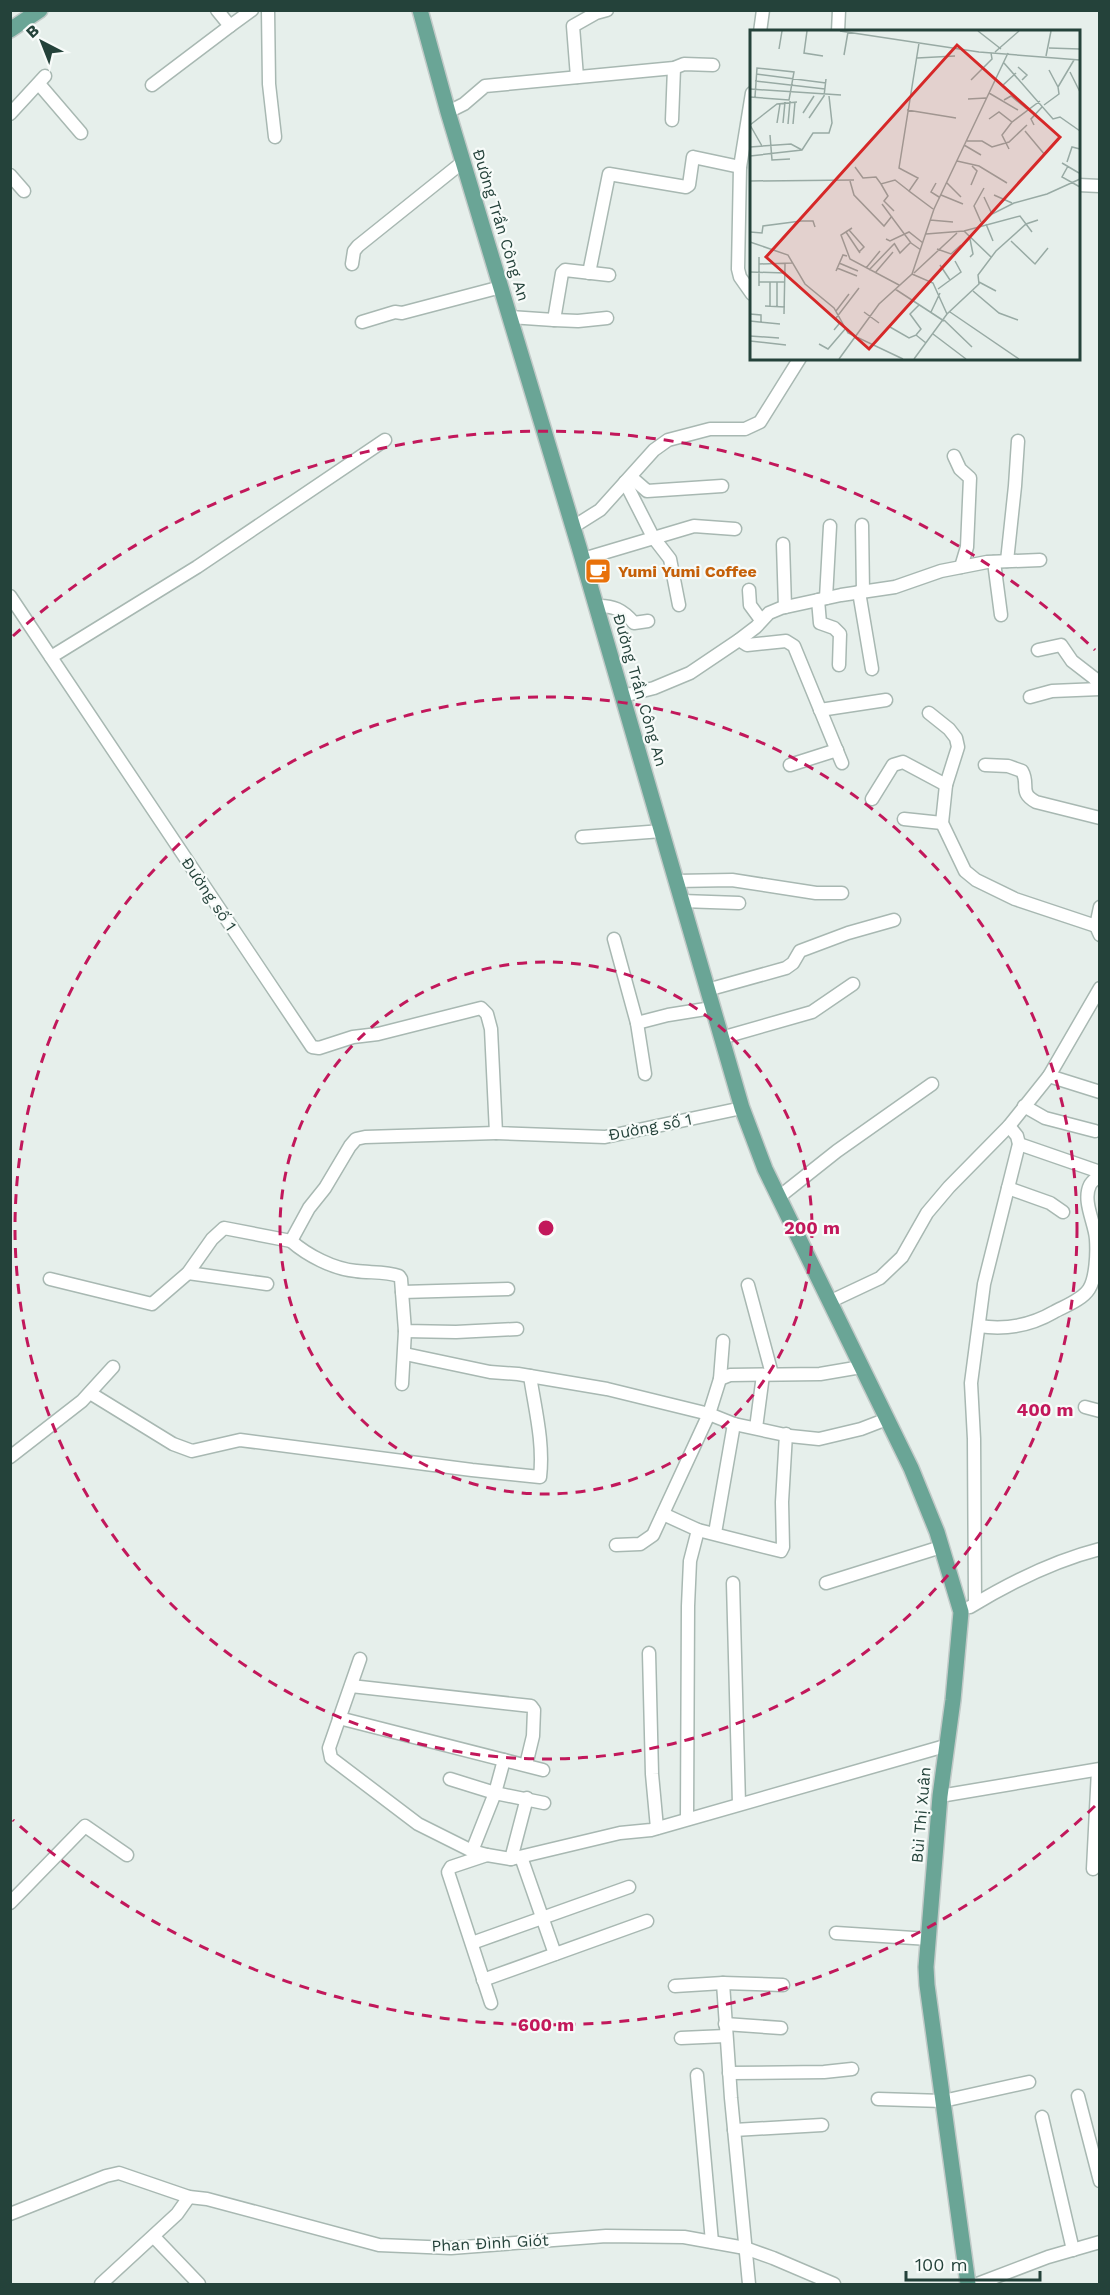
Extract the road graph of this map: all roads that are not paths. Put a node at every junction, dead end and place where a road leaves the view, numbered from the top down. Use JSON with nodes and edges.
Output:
{"nodes":[{"id":1,"x":40,"y":10,"type":"edge"},
{"id":2,"x":217,"y":10,"type":"edge"},
{"id":3,"x":252,"y":10,"type":"edge"},
{"id":4,"x":420,"y":10,"type":"edge"},
{"id":5,"x":607,"y":10,"type":"edge"},
{"id":6,"x":763,"y":10,"type":"edge"},
{"id":7,"x":839,"y":10,"type":"edge"},
{"id":8,"x":266,"y":11,"type":"edge"},
{"id":9,"x":230,"y":26,"type":"junction"},
{"id":10,"x":10,"y":30,"type":"edge"},
{"id":11,"x":760,"y":30,"type":"edge"},
{"id":12,"x":838,"y":30,"type":"edge"},
{"id":13,"x":713,"y":65,"type":"dead end"},
{"id":14,"x":674,"y":68,"type":"junction"},
{"id":15,"x":577,"y":77,"type":"junction"},
{"id":16,"x":152,"y":85,"type":"dead end"},
{"id":17,"x":448,"y":112,"type":"junction"},
{"id":18,"x":10,"y":114,"type":"edge"},
{"id":19,"x":750,"y":114,"type":"edge"},
{"id":20,"x":672,"y":120,"type":"dead end"},
{"id":21,"x":81,"y":133,"type":"dead end"},
{"id":22,"x":275,"y":137,"type":"dead end"},
{"id":23,"x":748,"y":141,"type":"edge"},
{"id":24,"x":464,"y":162,"type":"junction"},
{"id":25,"x":744,"y":165,"type":"edge"},
{"id":26,"x":10,"y":175,"type":"edge"},
{"id":27,"x":1080,"y":184,"type":"edge"},
{"id":28,"x":1100,"y":186,"type":"edge"},
{"id":29,"x":24,"y":191,"type":"dead end"},
{"id":30,"x":746,"y":203,"type":"edge"},
{"id":31,"x":352,"y":264,"type":"dead end"},
{"id":32,"x":589,"y":273,"type":"junction"},
{"id":33,"x":609,"y":275,"type":"dead end"},
{"id":34,"x":501,"y":287,"type":"junction"},
{"id":35,"x":750,"y":291,"type":"edge"},
{"id":36,"x":510,"y":317,"type":"junction"},
{"id":37,"x":607,"y":318,"type":"dead end"},
{"id":38,"x":554,"y":320,"type":"junction"},
{"id":39,"x":362,"y":322,"type":"dead end"},
{"id":40,"x":799,"y":360,"type":"edge"},
{"id":41,"x":385,"y":440,"type":"dead end"},
{"id":42,"x":1018,"y":441,"type":"dead end"},
{"id":43,"x":954,"y":456,"type":"dead end"},
{"id":44,"x":628,"y":480,"type":"junction"},
{"id":45,"x":722,"y":486,"type":"dead end"},
{"id":46,"x":862,"y":525,"type":"dead end"},
{"id":47,"x":830,"y":526,"type":"dead end"},
{"id":48,"x":573,"y":527,"type":"junction"},
{"id":49,"x":735,"y":529,"type":"dead end"},
{"id":50,"x":653,"y":537,"type":"junction"},
{"id":51,"x":783,"y":544,"type":"dead end"},
{"id":52,"x":583,"y":559,"type":"junction"},
{"id":53,"x":1040,"y":560,"type":"dead end"},
{"id":54,"x":1000,"y":562,"type":"junction"},
{"id":55,"x":961,"y":567,"type":"junction"},
{"id":56,"x":749,"y":590,"type":"dead end"},
{"id":57,"x":861,"y":592,"type":"junction"},
{"id":58,"x":10,"y":596,"type":"edge"},
{"id":59,"x":822,"y":599,"type":"junction"},
{"id":60,"x":679,"y":605,"type":"dead end"},
{"id":61,"x":596,"y":606,"type":"junction"},
{"id":62,"x":785,"y":607,"type":"junction"},
{"id":63,"x":1001,"y":615,"type":"dead end"},
{"id":64,"x":761,"y":620,"type":"junction"},
{"id":65,"x":648,"y":621,"type":"dead end"},
{"id":66,"x":739,"y":640,"type":"junction"},
{"id":67,"x":1038,"y":650,"type":"dead end"},
{"id":68,"x":51,"y":657,"type":"junction"},
{"id":69,"x":839,"y":665,"type":"dead end"},
{"id":70,"x":872,"y":669,"type":"dead end"},
{"id":71,"x":1100,"y":685,"type":"edge"},
{"id":72,"x":1100,"y":689,"type":"edge"},
{"id":73,"x":622,"y":696,"type":"junction"},
{"id":74,"x":1030,"y":698,"type":"dead end"},
{"id":75,"x":886,"y":700,"type":"dead end"},
{"id":76,"x":820,"y":710,"type":"junction"},
{"id":77,"x":929,"y":713,"type":"dead end"},
{"id":78,"x":837,"y":750,"type":"junction"},
{"id":79,"x":842,"y":763,"type":"dead end"},
{"id":80,"x":790,"y":765,"type":"dead end"},
{"id":81,"x":985,"y":765,"type":"dead end"},
{"id":82,"x":946,"y":785,"type":"junction"},
{"id":83,"x":872,"y":799,"type":"dead end"},
{"id":84,"x":1100,"y":818,"type":"edge"},
{"id":85,"x":904,"y":819,"type":"dead end"},
{"id":86,"x":942,"y":823,"type":"junction"},
{"id":87,"x":662,"y":831,"type":"junction"},
{"id":88,"x":582,"y":837,"type":"dead end"},
{"id":89,"x":676,"y":881,"type":"junction"},
{"id":90,"x":842,"y":893,"type":"dead end"},
{"id":91,"x":682,"y":901,"type":"junction"},
{"id":92,"x":739,"y":903,"type":"dead end"},
{"id":93,"x":1100,"y":907,"type":"edge"},
{"id":94,"x":894,"y":920,"type":"dead end"},
{"id":95,"x":1098,"y":930,"type":"edge"},
{"id":96,"x":614,"y":939,"type":"dead end"},
{"id":97,"x":853,"y":984,"type":"dead end"},
{"id":98,"x":1100,"y":988,"type":"edge"},
{"id":99,"x":707,"y":990,"type":"junction"},
{"id":100,"x":712,"y":1008,"type":"junction"},
{"id":101,"x":637,"y":1023,"type":"junction"},
{"id":102,"x":721,"y":1038,"type":"junction"},
{"id":103,"x":645,"y":1074,"type":"dead end"},
{"id":104,"x":1049,"y":1076,"type":"junction"},
{"id":105,"x":932,"y":1084,"type":"dead end"},
{"id":106,"x":1100,"y":1092,"type":"edge"},
{"id":107,"x":1024,"y":1106,"type":"junction"},
{"id":108,"x":742,"y":1108,"type":"junction"},
{"id":109,"x":1009,"y":1126,"type":"junction"},
{"id":110,"x":495,"y":1128,"type":"junction"},
{"id":111,"x":1095,"y":1131,"type":"dead end"},
{"id":112,"x":1019,"y":1144,"type":"junction"},
{"id":113,"x":1100,"y":1173,"type":"edge"},
{"id":114,"x":1008,"y":1188,"type":"junction"},
{"id":115,"x":779,"y":1197,"type":"junction"},
{"id":116,"x":1063,"y":1212,"type":"dead end"},
{"id":117,"x":291,"y":1241,"type":"junction"},
{"id":118,"x":188,"y":1273,"type":"junction"},
{"id":119,"x":50,"y":1279,"type":"dead end"},
{"id":120,"x":267,"y":1284,"type":"dead end"},
{"id":121,"x":748,"y":1285,"type":"dead end"},
{"id":122,"x":508,"y":1289,"type":"dead end"},
{"id":123,"x":402,"y":1292,"type":"junction"},
{"id":124,"x":830,"y":1302,"type":"junction"},
{"id":125,"x":979,"y":1326,"type":"junction"},
{"id":126,"x":517,"y":1329,"type":"dead end"},
{"id":127,"x":405,"y":1331,"type":"junction"},
{"id":128,"x":723,"y":1341,"type":"dead end"},
{"id":129,"x":405,"y":1354,"type":"junction"},
{"id":130,"x":861,"y":1366,"type":"junction"},
{"id":131,"x":113,"y":1367,"type":"dead end"},
{"id":132,"x":768,"y":1375,"type":"junction"},
{"id":133,"x":530,"y":1376,"type":"junction"},
{"id":134,"x":720,"y":1379,"type":"junction"},
{"id":135,"x":402,"y":1384,"type":"dead end"},
{"id":136,"x":90,"y":1393,"type":"junction"},
{"id":137,"x":1085,"y":1407,"type":"dead end"},
{"id":138,"x":1100,"y":1411,"type":"edge"},
{"id":139,"x":710,"y":1414,"type":"junction"},
{"id":140,"x":887,"y":1419,"type":"junction"},
{"id":141,"x":734,"y":1424,"type":"junction"},
{"id":142,"x":756,"y":1428,"type":"junction"},
{"id":143,"x":786,"y":1434,"type":"junction"},
{"id":144,"x":10,"y":1457,"type":"edge"},
{"id":145,"x":663,"y":1514,"type":"junction"},
{"id":146,"x":698,"y":1530,"type":"junction"},
{"id":147,"x":715,"y":1533,"type":"junction"},
{"id":148,"x":616,"y":1545,"type":"dead end"},
{"id":149,"x":941,"y":1547,"type":"junction"},
{"id":150,"x":1100,"y":1550,"type":"edge"},
{"id":151,"x":733,"y":1583,"type":"dead end"},
{"id":152,"x":826,"y":1583,"type":"dead end"},
{"id":153,"x":975,"y":1603,"type":"junction"},
{"id":154,"x":961,"y":1612,"type":"junction"},
{"id":155,"x":649,"y":1653,"type":"dead end"},
{"id":156,"x":360,"y":1659,"type":"dead end"},
{"id":157,"x":351,"y":1686,"type":"junction"},
{"id":158,"x":339,"y":1718,"type":"junction"},
{"id":159,"x":945,"y":1746,"type":"junction"},
{"id":160,"x":504,"y":1760,"type":"junction"},
{"id":161,"x":526,"y":1765,"type":"junction"},
{"id":162,"x":543,"y":1770,"type":"dead end"},
{"id":163,"x":1099,"y":1770,"type":"edge"},
{"id":164,"x":450,"y":1779,"type":"dead end"},
{"id":165,"x":495,"y":1793,"type":"junction"},
{"id":166,"x":939,"y":1796,"type":"junction"},
{"id":167,"x":527,"y":1798,"type":"junction"},
{"id":168,"x":544,"y":1803,"type":"dead end"},
{"id":169,"x":739,"y":1804,"type":"junction"},
{"id":170,"x":687,"y":1819,"type":"junction"},
{"id":171,"x":657,"y":1828,"type":"junction"},
{"id":172,"x":472,"y":1851,"type":"junction"},
{"id":173,"x":127,"y":1855,"type":"dead end"},
{"id":174,"x":487,"y":1855,"type":"junction"},
{"id":175,"x":516,"y":1858,"type":"junction"},
{"id":176,"x":1094,"y":1869,"type":"dead end"},
{"id":177,"x":629,"y":1887,"type":"dead end"},
{"id":178,"x":10,"y":1903,"type":"edge"},
{"id":179,"x":542,"y":1918,"type":"junction"},
{"id":180,"x":647,"y":1920,"type":"dead end"},
{"id":181,"x":836,"y":1933,"type":"dead end"},
{"id":182,"x":929,"y":1939,"type":"junction"},
{"id":183,"x":472,"y":1942,"type":"junction"},
{"id":184,"x":555,"y":1954,"type":"junction"},
{"id":185,"x":483,"y":1980,"type":"junction"},
{"id":186,"x":723,"y":1983,"type":"junction"},
{"id":187,"x":783,"y":1985,"type":"dead end"},
{"id":188,"x":675,"y":1986,"type":"dead end"},
{"id":189,"x":491,"y":2003,"type":"dead end"},
{"id":190,"x":781,"y":2028,"type":"dead end"},
{"id":191,"x":726,"y":2030,"type":"junction"},
{"id":192,"x":681,"y":2038,"type":"dead end"},
{"id":193,"x":852,"y":2069,"type":"dead end"},
{"id":194,"x":729,"y":2073,"type":"junction"},
{"id":195,"x":697,"y":2075,"type":"dead end"},
{"id":196,"x":1029,"y":2082,"type":"dead end"},
{"id":197,"x":1078,"y":2096,"type":"dead end"},
{"id":198,"x":878,"y":2099,"type":"dead end"},
{"id":199,"x":943,"y":2101,"type":"junction"},
{"id":200,"x":1042,"y":2117,"type":"dead end"},
{"id":201,"x":822,"y":2125,"type":"dead end"},
{"id":202,"x":734,"y":2130,"type":"junction"},
{"id":203,"x":1100,"y":2181,"type":"edge"},
{"id":204,"x":189,"y":2197,"type":"junction"},
{"id":205,"x":10,"y":2214,"type":"edge"},
{"id":206,"x":154,"y":2237,"type":"junction"},
{"id":207,"x":712,"y":2242,"type":"junction"},
{"id":208,"x":1100,"y":2242,"type":"edge"},
{"id":209,"x":745,"y":2248,"type":"junction"},
{"id":210,"x":1073,"y":2250,"type":"junction"},
{"id":211,"x":101,"y":2284,"type":"edge"},
{"id":212,"x":200,"y":2284,"type":"edge"},
{"id":213,"x":749,"y":2284,"type":"edge"},
{"id":214,"x":834,"y":2284,"type":"edge"},
{"id":215,"x":968,"y":2284,"type":"edge"},
{"id":216,"x":977,"y":2284,"type":"edge"}],
"edges":[{"from":1,"to":10,"type":"main road"},
{"from":2,"to":9,"type":"street"},
{"from":3,"to":9,"type":"street"},
{"from":4,"to":17,"type":"main road","name":"Đường Trần Công An"},
{"from":5,"to":15,"type":"street"},
{"from":6,"to":11,"type":"street"},
{"from":7,"to":12,"type":"street"},
{"from":8,"to":22,"type":"street"},
{"from":9,"to":16,"type":"street"},
{"from":13,"to":14,"type":"street"},
{"from":14,"to":15,"type":"street"},
{"from":14,"to":20,"type":"street"},
{"from":15,"to":17,"type":"street"},
{"from":17,"to":24,"type":"main road","name":"Đường Trần Công An"},
{"from":18,"to":21,"type":"street"},
{"from":19,"to":23,"type":"street"},
{"from":23,"to":25,"type":"street"},
{"from":24,"to":31,"type":"street"},
{"from":24,"to":34,"type":"main road","name":"Đường Trần Công An"},
{"from":25,"to":30,"type":"street"},
{"from":25,"to":32,"type":"street"},
{"from":26,"to":29,"type":"street"},
{"from":27,"to":28,"type":"street"},
{"from":30,"to":35,"type":"street"},
{"from":32,"to":33,"type":"street"},
{"from":32,"to":38,"type":"street"},
{"from":34,"to":36,"type":"main road","name":"Đường Trần Công An"},
{"from":34,"to":39,"type":"street"},
{"from":36,"to":38,"type":"street"},
{"from":36,"to":48,"type":"main road","name":"Đường Trần Công An"},
{"from":37,"to":38,"type":"street"},
{"from":40,"to":44,"type":"street"},
{"from":41,"to":68,"type":"street"},
{"from":42,"to":54,"type":"street"},
{"from":43,"to":55,"type":"street"},
{"from":44,"to":45,"type":"street"},
{"from":44,"to":48,"type":"street"},
{"from":44,"to":50,"type":"street"},
{"from":46,"to":57,"type":"street"},
{"from":47,"to":59,"type":"street"},
{"from":48,"to":52,"type":"main road","name":"Đường Trần Công An"},
{"from":49,"to":50,"type":"street"},
{"from":50,"to":52,"type":"street"},
{"from":50,"to":60,"type":"street"},
{"from":51,"to":62,"type":"street"},
{"from":52,"to":61,"type":"main road","name":"Đường Trần Công An"},
{"from":53,"to":54,"type":"street"},
{"from":54,"to":55,"type":"street"},
{"from":54,"to":63,"type":"street"},
{"from":55,"to":57,"type":"street"},
{"from":56,"to":64,"type":"street"},
{"from":57,"to":59,"type":"street"},
{"from":57,"to":70,"type":"street"},
{"from":58,"to":68,"type":"street","name":"Đường số 1"},
{"from":59,"to":62,"type":"street"},
{"from":59,"to":69,"type":"street"},
{"from":61,"to":65,"type":"street"},
{"from":61,"to":73,"type":"main road","name":"Đường Trần Công An"},
{"from":62,"to":64,"type":"street"},
{"from":64,"to":66,"type":"street"},
{"from":66,"to":73,"type":"street"},
{"from":66,"to":76,"type":"street"},
{"from":67,"to":71,"type":"street"},
{"from":68,"to":110,"type":"street","name":"Đường số 1"},
{"from":72,"to":74,"type":"street"},
{"from":73,"to":87,"type":"main road","name":"Đường Trần Công An"},
{"from":75,"to":76,"type":"street"},
{"from":76,"to":78,"type":"street"},
{"from":77,"to":82,"type":"street"},
{"from":78,"to":79,"type":"street"},
{"from":78,"to":80,"type":"street"},
{"from":81,"to":84,"type":"street"},
{"from":82,"to":83,"type":"street"},
{"from":82,"to":86,"type":"street"},
{"from":85,"to":86,"type":"street"},
{"from":86,"to":95,"type":"street"},
{"from":87,"to":88,"type":"street"},
{"from":87,"to":89,"type":"main road","name":"Đường Trần Công An"},
{"from":89,"to":90,"type":"street"},
{"from":89,"to":91,"type":"main road","name":"Đường Trần Công An"},
{"from":91,"to":92,"type":"street"},
{"from":91,"to":99,"type":"main road","name":"Đường Trần Công An"},
{"from":93,"to":95,"type":"street"},
{"from":94,"to":99,"type":"street"},
{"from":96,"to":101,"type":"street"},
{"from":97,"to":102,"type":"street"},
{"from":98,"to":104,"type":"street"},
{"from":99,"to":100,"type":"main road","name":"Đường Trần Công An"},
{"from":100,"to":101,"type":"street"},
{"from":100,"to":102,"type":"main road","name":"Đường Trần Công An"},
{"from":101,"to":103,"type":"street"},
{"from":102,"to":108,"type":"main road","name":"Đường Trần Công An"},
{"from":104,"to":106,"type":"street"},
{"from":104,"to":107,"type":"street"},
{"from":105,"to":115,"type":"street"},
{"from":107,"to":109,"type":"street"},
{"from":107,"to":111,"type":"street"},
{"from":108,"to":110,"type":"street","name":"Đường số 1"},
{"from":108,"to":115,"type":"main road","name":"Đường Trần Công An"},
{"from":109,"to":112,"type":"street"},
{"from":109,"to":124,"type":"street"},
{"from":110,"to":117,"type":"street","name":"Đường số 1"},
{"from":112,"to":113,"type":"street"},
{"from":112,"to":114,"type":"street"},
{"from":113,"to":125,"type":"street"},
{"from":114,"to":116,"type":"street"},
{"from":114,"to":125,"type":"street"},
{"from":115,"to":124,"type":"main road","name":"Đường Trần Công An"},
{"from":117,"to":118,"type":"street"},
{"from":117,"to":123,"type":"street"},
{"from":118,"to":119,"type":"street"},
{"from":118,"to":120,"type":"street"},
{"from":121,"to":132,"type":"street"},
{"from":122,"to":123,"type":"street"},
{"from":123,"to":127,"type":"street"},
{"from":124,"to":130,"type":"main road","name":"Đường Trần Công An"},
{"from":125,"to":153,"type":"street"},
{"from":126,"to":127,"type":"street"},
{"from":127,"to":129,"type":"street"},
{"from":128,"to":134,"type":"street"},
{"from":129,"to":133,"type":"street"},
{"from":129,"to":135,"type":"street"},
{"from":130,"to":132,"type":"street"},
{"from":130,"to":140,"type":"main road","name":"Bùi Thị Xuân"},
{"from":131,"to":136,"type":"street"},
{"from":132,"to":134,"type":"street"},
{"from":132,"to":142,"type":"street"},
{"from":133,"to":136,"type":"street"},
{"from":133,"to":139,"type":"street"},
{"from":134,"to":139,"type":"street"},
{"from":136,"to":144,"type":"street"},
{"from":137,"to":138,"type":"street"},
{"from":139,"to":141,"type":"street"},
{"from":139,"to":145,"type":"street"},
{"from":140,"to":143,"type":"street"},
{"from":140,"to":149,"type":"main road","name":"Bùi Thị Xuân"},
{"from":141,"to":142,"type":"street"},
{"from":141,"to":147,"type":"street"},
{"from":142,"to":143,"type":"street"},
{"from":143,"to":147,"type":"street"},
{"from":145,"to":146,"type":"street"},
{"from":145,"to":148,"type":"street"},
{"from":146,"to":147,"type":"street"},
{"from":146,"to":170,"type":"street"},
{"from":149,"to":152,"type":"street"},
{"from":149,"to":154,"type":"main road","name":"Bùi Thị Xuân"},
{"from":150,"to":153,"type":"street"},
{"from":151,"to":169,"type":"street"},
{"from":153,"to":154,"type":"street"},
{"from":154,"to":159,"type":"main road","name":"Bùi Thị Xuân"},
{"from":155,"to":171,"type":"street"},
{"from":156,"to":157,"type":"street"},
{"from":157,"to":158,"type":"street"},
{"from":157,"to":161,"type":"street"},
{"from":158,"to":160,"type":"street"},
{"from":158,"to":172,"type":"street"},
{"from":159,"to":166,"type":"main road","name":"Bùi Thị Xuân"},
{"from":159,"to":169,"type":"street"},
{"from":160,"to":161,"type":"street"},
{"from":160,"to":165,"type":"street"},
{"from":161,"to":162,"type":"street"},
{"from":163,"to":166,"type":"street"},
{"from":163,"to":176,"type":"street"},
{"from":164,"to":165,"type":"street"},
{"from":165,"to":167,"type":"street"},
{"from":165,"to":172,"type":"street"},
{"from":166,"to":182,"type":"main road","name":"Bùi Thị Xuân"},
{"from":167,"to":168,"type":"street"},
{"from":167,"to":175,"type":"street"},
{"from":169,"to":170,"type":"street"},
{"from":170,"to":171,"type":"street"},
{"from":171,"to":175,"type":"street"},
{"from":172,"to":174,"type":"street"},
{"from":173,"to":178,"type":"street"},
{"from":174,"to":175,"type":"street"},
{"from":174,"to":183,"type":"street"},
{"from":175,"to":179,"type":"street"},
{"from":177,"to":179,"type":"street"},
{"from":179,"to":183,"type":"street"},
{"from":179,"to":184,"type":"street"},
{"from":180,"to":184,"type":"street"},
{"from":181,"to":182,"type":"street"},
{"from":182,"to":199,"type":"main road","name":"Bùi Thị Xuân"},
{"from":183,"to":185,"type":"street"},
{"from":184,"to":185,"type":"street"},
{"from":185,"to":189,"type":"street"},
{"from":186,"to":187,"type":"street"},
{"from":186,"to":188,"type":"street"},
{"from":186,"to":191,"type":"street"},
{"from":190,"to":191,"type":"street"},
{"from":191,"to":192,"type":"street"},
{"from":191,"to":194,"type":"street"},
{"from":193,"to":194,"type":"street"},
{"from":194,"to":202,"type":"street"},
{"from":195,"to":207,"type":"street"},
{"from":196,"to":199,"type":"street"},
{"from":197,"to":203,"type":"street"},
{"from":198,"to":199,"type":"street"},
{"from":199,"to":215,"type":"main road","name":"Bùi Thị Xuân"},
{"from":200,"to":210,"type":"street"},
{"from":201,"to":202,"type":"street"},
{"from":202,"to":209,"type":"street"},
{"from":204,"to":205,"type":"street","name":"Phan Đình Giót"},
{"from":204,"to":206,"type":"street"},
{"from":204,"to":207,"type":"street","name":"Phan Đình Giót"},
{"from":206,"to":211,"type":"street"},
{"from":206,"to":212,"type":"street"},
{"from":207,"to":209,"type":"street","name":"Phan Đình Giót"},
{"from":208,"to":210,"type":"street"},
{"from":209,"to":213,"type":"street"},
{"from":209,"to":214,"type":"street","name":"Phan Đình Giót"},
{"from":210,"to":216,"type":"street"}]}
